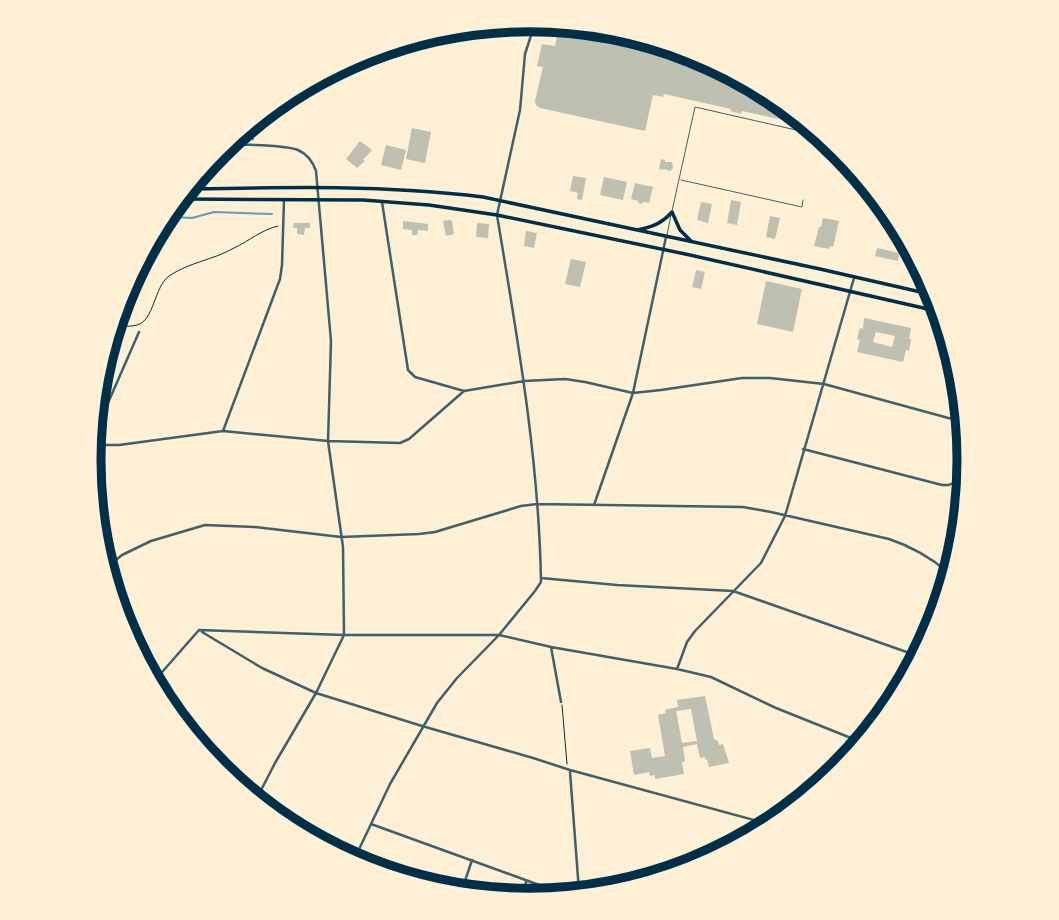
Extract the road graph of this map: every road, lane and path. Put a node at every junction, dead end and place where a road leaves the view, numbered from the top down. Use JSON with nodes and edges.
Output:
{"nodes":[{"id":1,"x":532,"y":32,"type":"edge"},
{"id":2,"x":805,"y":132,"type":"edge"},
{"id":3,"x":252,"y":134,"type":"edge"},
{"id":4,"x":240,"y":145,"type":"edge"},
{"id":5,"x":253,"y":146,"type":"junction"},
{"id":6,"x":679,"y":180,"type":"junction"},
{"id":7,"x":318,"y":186,"type":"junction"},
{"id":8,"x":198,"y":189,"type":"edge"},
{"id":9,"x":190,"y":199,"type":"edge"},
{"id":10,"x":285,"y":199,"type":"junction"},
{"id":11,"x":319,"y":199,"type":"junction"},
{"id":12,"x":500,"y":200,"type":"junction"},
{"id":13,"x":382,"y":201,"type":"junction"},
{"id":14,"x":803,"y":201,"type":"dead end"},
{"id":15,"x":672,"y":212,"type":"junction"},
{"id":16,"x":497,"y":215,"type":"junction"},
{"id":17,"x":284,"y":226,"type":"junction"},
{"id":18,"x":635,"y":230,"type":"junction"},
{"id":19,"x":666,"y":237,"type":"junction"},
{"id":20,"x":697,"y":244,"type":"junction"},
{"id":21,"x":664,"y":250,"type":"junction"},
{"id":22,"x":854,"y":277,"type":"junction"},
{"id":23,"x":851,"y":291,"type":"junction"},
{"id":24,"x":924,"y":293,"type":"edge"},
{"id":25,"x":931,"y":310,"type":"edge"},
{"id":26,"x":123,"y":326,"type":"edge"},
{"id":27,"x":139,"y":332,"type":"dead end"},
{"id":28,"x":524,"y":382,"type":"junction"},
{"id":29,"x":824,"y":384,"type":"junction"},
{"id":30,"x":464,"y":391,"type":"junction"},
{"id":31,"x":633,"y":393,"type":"junction"},
{"id":32,"x":104,"y":412,"type":"edge"},
{"id":33,"x":956,"y":420,"type":"edge"},
{"id":34,"x":223,"y":431,"type":"junction"},
{"id":35,"x":328,"y":442,"type":"junction"},
{"id":36,"x":102,"y":444,"type":"edge"},
{"id":37,"x":803,"y":449,"type":"junction"},
{"id":38,"x":957,"y":475,"type":"edge"},
{"id":39,"x":537,"y":504,"type":"junction"},
{"id":40,"x":594,"y":505,"type":"junction"},
{"id":41,"x":785,"y":516,"type":"junction"},
{"id":42,"x":341,"y":537,"type":"junction"},
{"id":43,"x":114,"y":562,"type":"edge"},
{"id":44,"x":943,"y":569,"type":"edge"},
{"id":45,"x":541,"y":578,"type":"junction"},
{"id":46,"x":733,"y":591,"type":"junction"},
{"id":47,"x":199,"y":630,"type":"junction"},
{"id":48,"x":344,"y":635,"type":"junction"},
{"id":49,"x":499,"y":635,"type":"junction"},
{"id":50,"x":551,"y":647,"type":"junction"},
{"id":51,"x":912,"y":654,"type":"edge"},
{"id":52,"x":677,"y":669,"type":"junction"},
{"id":53,"x":159,"y":676,"type":"edge"},
{"id":54,"x":316,"y":693,"type":"junction"},
{"id":55,"x":561,"y":702,"type":"joint"},
{"id":56,"x":422,"y":726,"type":"junction"},
{"id":57,"x":855,"y":739,"type":"edge"},
{"id":58,"x":569,"y":770,"type":"junction"},
{"id":59,"x":259,"y":792,"type":"edge"},
{"id":60,"x":759,"y":821,"type":"edge"},
{"id":61,"x":371,"y":824,"type":"junction"},
{"id":62,"x":358,"y":852,"type":"edge"},
{"id":63,"x":472,"y":860,"type":"junction"},
{"id":64,"x":526,"y":881,"type":"junction"},
{"id":65,"x":464,"y":883,"type":"edge"},
{"id":66,"x":579,"y":886,"type":"edge"},
{"id":67,"x":525,"y":888,"type":"edge"},
{"id":68,"x":546,"y":888,"type":"edge"}],
"edges":[{"from":1,"to":12,"type":"street"},
{"from":2,"to":6,"type":"lane"},
{"from":3,"to":5,"type":"path"},
{"from":4,"to":5,"type":"street"},
{"from":5,"to":7,"type":"street"},
{"from":6,"to":14,"type":"lane"},
{"from":6,"to":15,"type":"lane"},
{"from":7,"to":8,"type":"main road"},
{"from":7,"to":11,"type":"street"},
{"from":7,"to":12,"type":"main road"},
{"from":9,"to":10,"type":"main road"},
{"from":10,"to":11,"type":"main road"},
{"from":10,"to":17,"type":"street"},
{"from":11,"to":13,"type":"main road"},
{"from":11,"to":35,"type":"street"},
{"from":12,"to":16,"type":"street"},
{"from":12,"to":18,"type":"main road"},
{"from":13,"to":16,"type":"main road"},
{"from":13,"to":30,"type":"street"},
{"from":15,"to":18,"type":"main road"},
{"from":15,"to":19,"type":"lane"},
{"from":15,"to":20,"type":"main road"},
{"from":16,"to":21,"type":"main road"},
{"from":16,"to":28,"type":"street"},
{"from":17,"to":26,"type":"path"},
{"from":17,"to":34,"type":"street"},
{"from":18,"to":19,"type":"main road"},
{"from":19,"to":20,"type":"main road"},
{"from":19,"to":21,"type":"street"},
{"from":20,"to":22,"type":"main road"},
{"from":21,"to":23,"type":"main road"},
{"from":21,"to":31,"type":"street"},
{"from":22,"to":23,"type":"street"},
{"from":22,"to":24,"type":"main road"},
{"from":23,"to":25,"type":"main road"},
{"from":23,"to":29,"type":"street"},
{"from":27,"to":32,"type":"street"},
{"from":28,"to":30,"type":"street"},
{"from":28,"to":31,"type":"street"},
{"from":28,"to":39,"type":"street"},
{"from":29,"to":31,"type":"street"},
{"from":29,"to":33,"type":"street"},
{"from":29,"to":37,"type":"street"},
{"from":30,"to":35,"type":"street"},
{"from":31,"to":40,"type":"street"},
{"from":34,"to":35,"type":"street"},
{"from":34,"to":36,"type":"street"},
{"from":35,"to":42,"type":"street"},
{"from":37,"to":38,"type":"street"},
{"from":37,"to":41,"type":"street"},
{"from":39,"to":40,"type":"street"},
{"from":39,"to":42,"type":"street"},
{"from":39,"to":45,"type":"street"},
{"from":40,"to":41,"type":"street"},
{"from":41,"to":44,"type":"street"},
{"from":41,"to":46,"type":"street"},
{"from":42,"to":43,"type":"street"},
{"from":42,"to":48,"type":"street"},
{"from":45,"to":46,"type":"street"},
{"from":45,"to":49,"type":"street"},
{"from":46,"to":51,"type":"street"},
{"from":46,"to":52,"type":"street"},
{"from":47,"to":48,"type":"street"},
{"from":47,"to":53,"type":"street"},
{"from":47,"to":54,"type":"street"},
{"from":48,"to":49,"type":"street"},
{"from":48,"to":54,"type":"street"},
{"from":49,"to":50,"type":"street"},
{"from":49,"to":56,"type":"street"},
{"from":50,"to":52,"type":"street"},
{"from":50,"to":55,"type":"street"},
{"from":52,"to":57,"type":"street"},
{"from":54,"to":56,"type":"street"},
{"from":54,"to":59,"type":"street"},
{"from":55,"to":58,"type":"path"},
{"from":56,"to":58,"type":"street"},
{"from":56,"to":61,"type":"street"},
{"from":58,"to":60,"type":"street"},
{"from":58,"to":66,"type":"street"},
{"from":61,"to":62,"type":"street"},
{"from":61,"to":63,"type":"street"},
{"from":63,"to":64,"type":"street"},
{"from":63,"to":65,"type":"street"},
{"from":64,"to":67,"type":"street"},
{"from":64,"to":68,"type":"street"}]}
